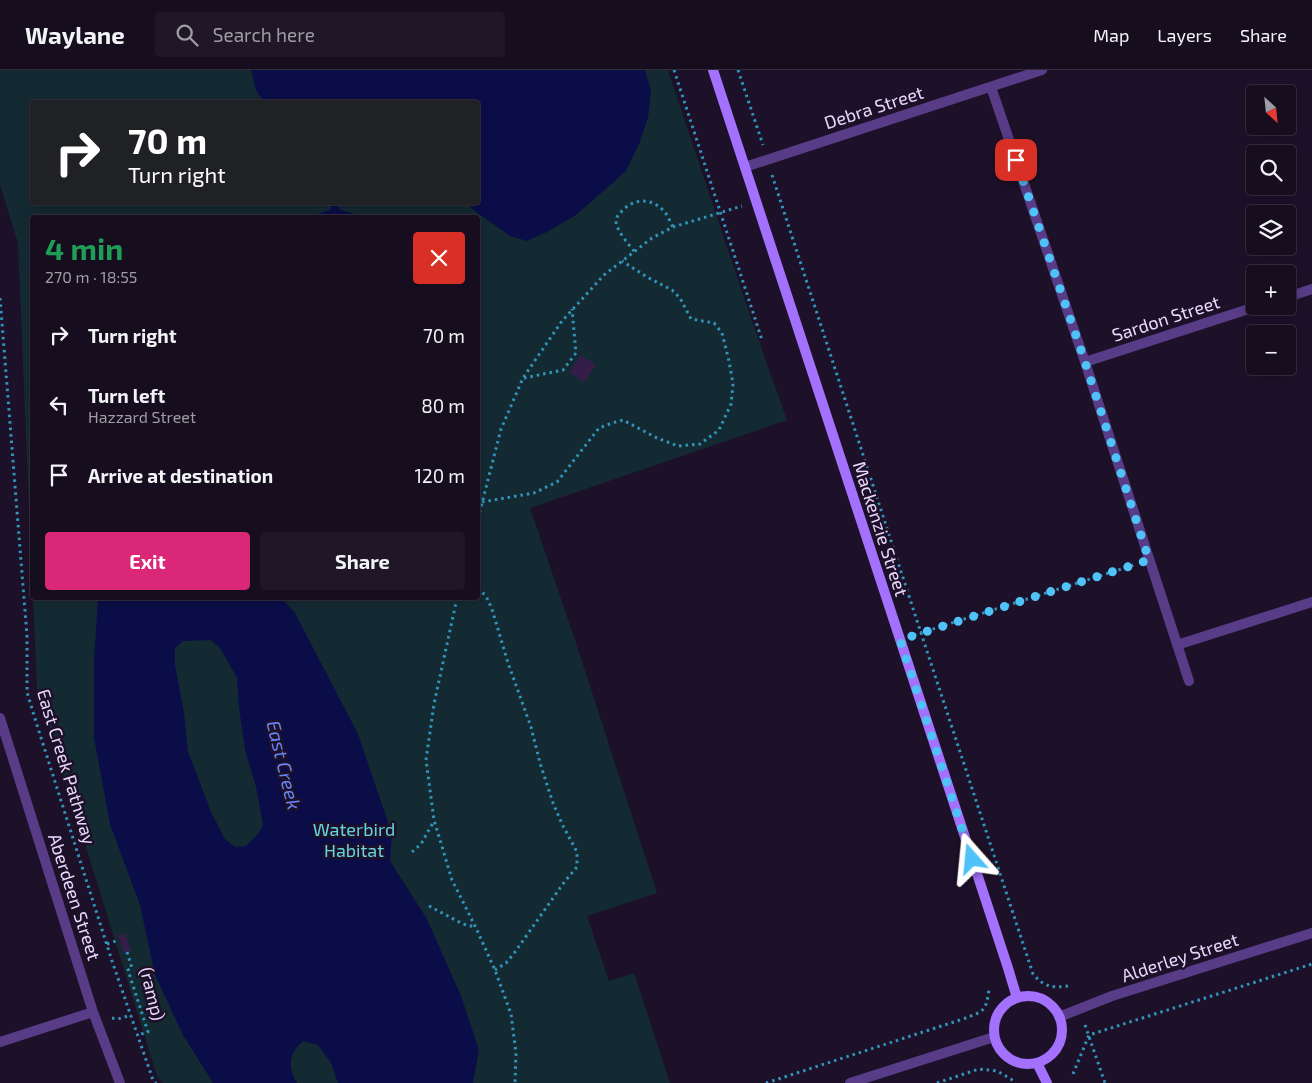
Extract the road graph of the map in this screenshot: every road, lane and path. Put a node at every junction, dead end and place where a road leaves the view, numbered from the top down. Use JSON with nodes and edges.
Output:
{"nodes":[{"id":1,"x":674,"y":70,"type":"edge"},
{"id":2,"x":713,"y":70,"type":"edge"},
{"id":3,"x":738,"y":70,"type":"edge"},
{"id":4,"x":1042,"y":70,"type":"edge"},
{"id":5,"x":991,"y":87,"type":"junction"},
{"id":6,"x":767,"y":160,"type":"junction"},
{"id":7,"x":745,"y":167,"type":"junction"},
{"id":8,"x":756,"y":202,"type":"junction"},
{"id":9,"x":720,"y":213,"type":"junction"},
{"id":10,"x":673,"y":227,"type":"junction"},
{"id":11,"x":634,"y":252,"type":"junction"},
{"id":12,"x":622,"y":261,"type":"junction"},
{"id":13,"x":1312,"y":289,"type":"edge"},
{"id":14,"x":1296,"y":294,"type":"edge"},
{"id":15,"x":0,"y":298,"type":"edge"},
{"id":16,"x":572,"y":309,"type":"junction"},
{"id":17,"x":1246,"y":310,"type":"edge"},
{"id":18,"x":762,"y":340,"type":"dead end"},
{"id":19,"x":1085,"y":362,"type":"junction"},
{"id":20,"x":523,"y":378,"type":"junction"},
{"id":21,"x":482,"y":502,"type":"junction"},
{"id":22,"x":480,"y":510,"type":"edge"},
{"id":23,"x":1149,"y":560,"type":"junction"},
{"id":24,"x":480,"y":590,"type":"edge"},
{"id":25,"x":457,"y":600,"type":"edge"},
{"id":26,"x":1312,"y":602,"type":"edge"},
{"id":27,"x":921,"y":633,"type":"junction"},
{"id":28,"x":900,"y":640,"type":"junction"},
{"id":29,"x":1177,"y":645,"type":"junction"},
{"id":30,"x":1189,"y":681,"type":"dead end"},
{"id":31,"x":0,"y":718,"type":"edge"},
{"id":32,"x":2,"y":733,"type":"edge"},
{"id":33,"x":434,"y":820,"type":"junction"},
{"id":34,"x":412,"y":852,"type":"dead end"},
{"id":35,"x":429,"y":906,"type":"dead end"},
{"id":36,"x":476,"y":928,"type":"junction"},
{"id":37,"x":1312,"y":933,"type":"edge"},
{"id":38,"x":119,"y":940,"type":"dead end"},
{"id":39,"x":107,"y":944,"type":"junction"},
{"id":40,"x":127,"y":952,"type":"dead end"},
{"id":41,"x":1312,"y":964,"type":"edge"},
{"id":42,"x":495,"y":970,"type":"junction"},
{"id":43,"x":1068,"y":986,"type":"dead end"},
{"id":44,"x":989,"y":989,"type":"dead end"},
{"id":45,"x":1017,"y":998,"type":"junction"},
{"id":46,"x":93,"y":1012,"type":"junction"},
{"id":47,"x":1059,"y":1017,"type":"junction"},
{"id":48,"x":1085,"y":1025,"type":"dead end"},
{"id":49,"x":138,"y":1035,"type":"junction"},
{"id":50,"x":1090,"y":1036,"type":"junction"},
{"id":51,"x":994,"y":1037,"type":"junction"},
{"id":52,"x":0,"y":1042,"type":"edge"},
{"id":53,"x":1037,"y":1063,"type":"junction"},
{"id":54,"x":1073,"y":1074,"type":"dead end"},
{"id":55,"x":120,"y":1083,"type":"edge"},
{"id":56,"x":156,"y":1083,"type":"edge"},
{"id":57,"x":515,"y":1083,"type":"edge"},
{"id":58,"x":766,"y":1083,"type":"edge"},
{"id":59,"x":850,"y":1083,"type":"edge"},
{"id":60,"x":937,"y":1083,"type":"edge"},
{"id":61,"x":1015,"y":1083,"type":"edge"},
{"id":62,"x":1047,"y":1083,"type":"edge"},
{"id":63,"x":1105,"y":1083,"type":"edge"}],
"edges":[{"from":1,"to":9,"type":"path"},
{"from":2,"to":7,"type":"main road","name":"Mackenzie Street"},
{"from":3,"to":6,"type":"path"},
{"from":4,"to":5,"type":"street","name":"Debra Street"},
{"from":5,"to":6,"type":"street","name":"Debra Street"},
{"from":5,"to":19,"type":"street"},
{"from":6,"to":7,"type":"street","name":"Debra Street"},
{"from":6,"to":27,"type":"path"},
{"from":7,"to":8,"type":"main road","name":"Mackenzie Street"},
{"from":8,"to":9,"type":"path"},
{"from":8,"to":28,"type":"main road","name":"Mackenzie Street"},
{"from":9,"to":10,"type":"path"},
{"from":9,"to":18,"type":"path"},
{"from":10,"to":11,"type":"path"},
{"from":10,"to":11,"type":"path"},
{"from":11,"to":12,"type":"path"},
{"from":12,"to":16,"type":"path"},
{"from":12,"to":21,"type":"path"},
{"from":13,"to":14,"type":"street"},
{"from":15,"to":39,"type":"path","name":"East Creek Pathway"},
{"from":16,"to":20,"type":"path"},
{"from":16,"to":20,"type":"path"},
{"from":17,"to":19,"type":"street","name":"Sardon Street"},
{"from":19,"to":23,"type":"street"},
{"from":20,"to":21,"type":"path"},
{"from":21,"to":22,"type":"path"},
{"from":23,"to":27,"type":"path"},
{"from":23,"to":29,"type":"street"},
{"from":24,"to":42,"type":"path"},
{"from":25,"to":33,"type":"path"},
{"from":26,"to":29,"type":"street"},
{"from":27,"to":28,"type":"path"},
{"from":27,"to":43,"type":"path"},
{"from":28,"to":45,"type":"main road","name":"Mackenzie Street"},
{"from":29,"to":30,"type":"street"},
{"from":31,"to":32,"type":"street","name":"Aberdeen Street"},
{"from":32,"to":46,"type":"street","name":"Aberdeen Street"},
{"from":33,"to":34,"type":"path"},
{"from":33,"to":36,"type":"path"},
{"from":35,"to":36,"type":"path"},
{"from":36,"to":42,"type":"path"},
{"from":37,"to":47,"type":"street","name":"Alderley Street"},
{"from":38,"to":39,"type":"path"},
{"from":39,"to":49,"type":"path","name":"East Creek Pathway"},
{"from":40,"to":49,"type":"path","name":"(ramp)"},
{"from":41,"to":50,"type":"path"},
{"from":42,"to":57,"type":"path"},
{"from":44,"to":58,"type":"path"},
{"from":45,"to":47,"type":"main road"},
{"from":45,"to":51,"type":"main road"},
{"from":46,"to":52,"type":"street"},
{"from":46,"to":55,"type":"street","name":"Aberdeen Street"},
{"from":47,"to":53,"type":"main road"},
{"from":48,"to":50,"type":"path"},
{"from":49,"to":56,"type":"path","name":"East Creek Pathway"},
{"from":50,"to":54,"type":"path"},
{"from":50,"to":63,"type":"path"},
{"from":51,"to":53,"type":"main road"},
{"from":51,"to":59,"type":"street"},
{"from":53,"to":62,"type":"main road"},
{"from":60,"to":61,"type":"path"}]}
